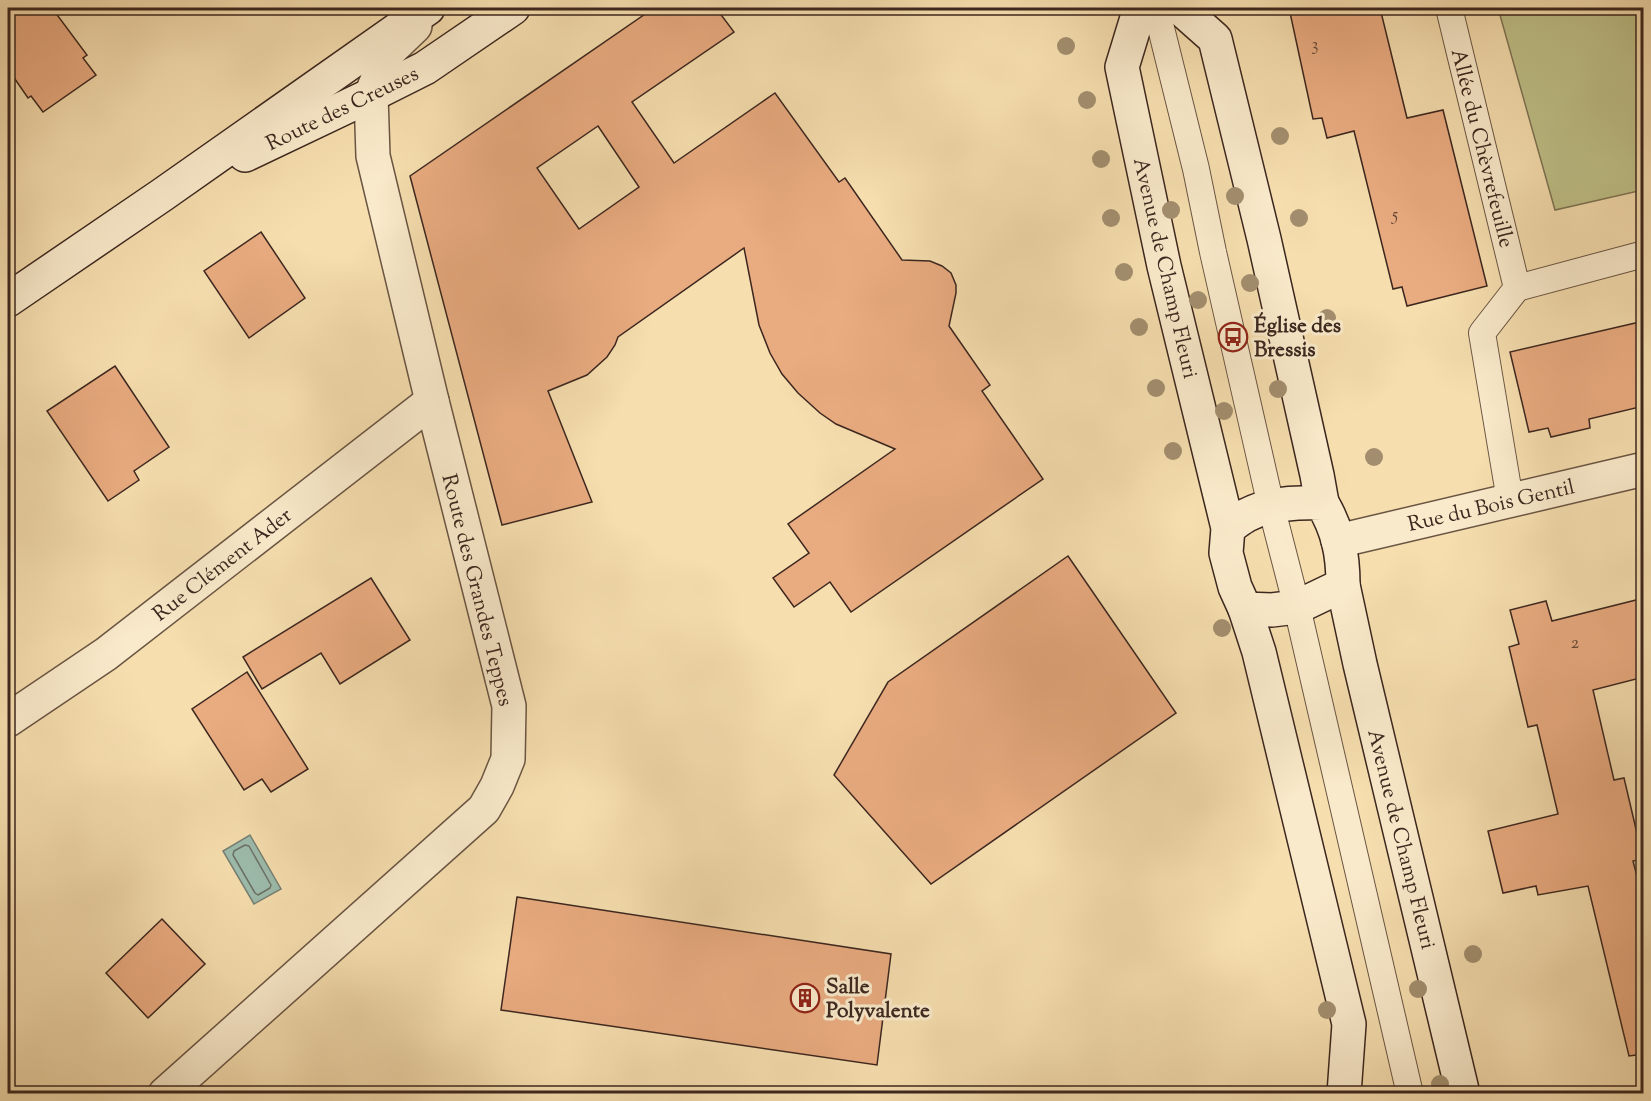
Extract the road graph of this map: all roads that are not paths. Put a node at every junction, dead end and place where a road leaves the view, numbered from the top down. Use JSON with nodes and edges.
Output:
{"nodes":[{"id":1,"x":428,"y":8,"type":"edge"},
{"id":2,"x":435,"y":8,"type":"edge"},
{"id":3,"x":513,"y":8,"type":"edge"},
{"id":4,"x":1140,"y":8,"type":"edge"},
{"id":5,"x":1156,"y":8,"type":"edge"},
{"id":6,"x":1180,"y":8,"type":"edge"},
{"id":7,"x":1449,"y":8,"type":"edge"},
{"id":8,"x":371,"y":95,"type":"junction"},
{"id":9,"x":162,"y":195,"type":"junction"},
{"id":10,"x":1644,"y":254,"type":"edge"},
{"id":11,"x":1517,"y":288,"type":"junction"},
{"id":12,"x":8,"y":300,"type":"edge"},
{"id":13,"x":432,"y":401,"type":"junction"},
{"id":14,"x":1644,"y":469,"type":"edge"},
{"id":15,"x":1510,"y":500,"type":"junction"},
{"id":16,"x":1322,"y":503,"type":"junction"},
{"id":17,"x":1271,"y":506,"type":"junction"},
{"id":18,"x":1228,"y":528,"type":"junction"},
{"id":19,"x":1338,"y":540,"type":"junction"},
{"id":20,"x":1343,"y":585,"type":"junction"},
{"id":21,"x":1297,"y":607,"type":"junction"},
{"id":22,"x":1245,"y":609,"type":"junction"},
{"id":23,"x":8,"y":720,"type":"edge"},
{"id":24,"x":165,"y":1094,"type":"edge"},
{"id":25,"x":1344,"y":1094,"type":"edge"},
{"id":26,"x":1410,"y":1094,"type":"edge"},
{"id":27,"x":1463,"y":1094,"type":"edge"}],
"edges":[{"from":1,"to":9,"type":"street","name":"Route des Creuses"},
{"from":2,"to":8,"type":"street","name":"Route des Grandes Teppes"},
{"from":3,"to":8,"type":"street","name":"Route des Creuses"},
{"from":4,"to":18,"type":"street","name":"Avenue de Champ Fleuri"},
{"from":5,"to":17,"type":"lane"},
{"from":6,"to":16,"type":"street","name":"Avenue de Champ Fleuri"},
{"from":7,"to":11,"type":"lane","name":"Allée du Chèvrefeuille"},
{"from":8,"to":9,"type":"street","name":"Route des Creuses"},
{"from":8,"to":13,"type":"street","name":"Route des Grandes Teppes"},
{"from":9,"to":12,"type":"street","name":"Route des Creuses"},
{"from":10,"to":11,"type":"lane"},
{"from":11,"to":15,"type":"lane"},
{"from":13,"to":23,"type":"street","name":"Rue Clément Ader"},
{"from":13,"to":24,"type":"street","name":"Route des Grandes Teppes"},
{"from":14,"to":15,"type":"street","name":"Rue du Bois Gentil"},
{"from":15,"to":19,"type":"street","name":"Rue du Bois Gentil"},
{"from":16,"to":17,"type":"street"},
{"from":16,"to":19,"type":"street","name":"Avenue de Champ Fleuri"},
{"from":17,"to":18,"type":"street"},
{"from":17,"to":21,"type":"lane"},
{"from":18,"to":22,"type":"street","name":"Avenue de Champ Fleuri"},
{"from":19,"to":20,"type":"street","name":"Avenue de Champ Fleuri"},
{"from":20,"to":21,"type":"street"},
{"from":20,"to":27,"type":"street","name":"Avenue de Champ Fleuri"},
{"from":21,"to":22,"type":"street"},
{"from":21,"to":26,"type":"lane"},
{"from":22,"to":25,"type":"street","name":"Avenue de Champ Fleuri"}]}
